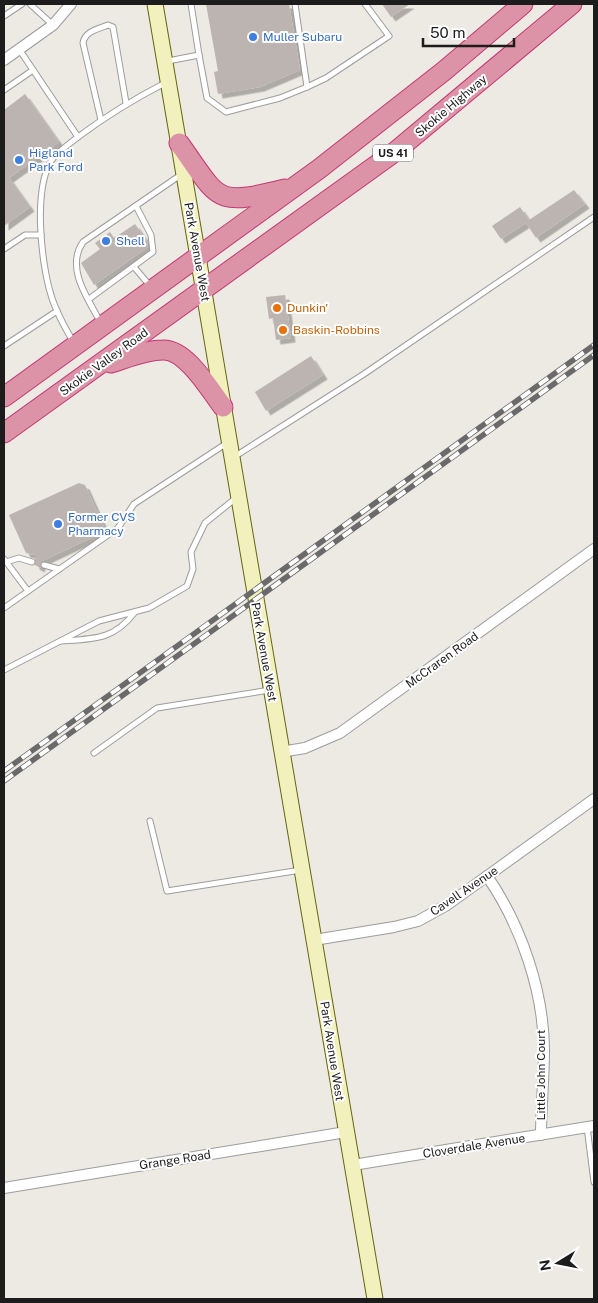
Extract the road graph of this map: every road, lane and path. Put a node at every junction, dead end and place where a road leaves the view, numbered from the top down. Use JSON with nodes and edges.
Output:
{"nodes":[{"id":1,"x":22,"y":4,"type":"edge"},
{"id":2,"x":30,"y":4,"type":"edge"},
{"id":3,"x":71,"y":4,"type":"edge"},
{"id":4,"x":148,"y":4,"type":"edge"},
{"id":5,"x":191,"y":4,"type":"edge"},
{"id":6,"x":295,"y":4,"type":"edge"},
{"id":7,"x":366,"y":4,"type":"edge"},
{"id":8,"x":522,"y":4,"type":"edge"},
{"id":9,"x":572,"y":4,"type":"edge"},
{"id":10,"x":156,"y":11,"type":"edge"},
{"id":11,"x":4,"y":16,"type":"edge"},
{"id":12,"x":53,"y":25,"type":"junction"},
{"id":13,"x":19,"y":49,"type":"junction"},
{"id":14,"x":199,"y":56,"type":"junction"},
{"id":15,"x":4,"y":60,"type":"edge"},
{"id":16,"x":165,"y":62,"type":"junction"},
{"id":17,"x":33,"y":70,"type":"junction"},
{"id":18,"x":168,"y":82,"type":"junction"},
{"id":19,"x":307,"y":87,"type":"junction"},
{"id":20,"x":4,"y":90,"type":"edge"},
{"id":21,"x":126,"y":103,"type":"junction"},
{"id":22,"x":100,"y":120,"type":"junction"},
{"id":23,"x":78,"y":137,"type":"junction"},
{"id":24,"x":179,"y":143,"type":"junction"},
{"id":25,"x":184,"y":172,"type":"junction"},
{"id":26,"x":295,"y":186,"type":"junction"},
{"id":27,"x":136,"y":206,"type":"junction"},
{"id":28,"x":594,"y":217,"type":"edge"},
{"id":29,"x":41,"y":235,"type":"junction"},
{"id":30,"x":4,"y":249,"type":"edge"},
{"id":31,"x":198,"y":257,"type":"junction"},
{"id":32,"x":134,"y":267,"type":"junction"},
{"id":33,"x":152,"y":290,"type":"junction"},
{"id":34,"x":204,"y":290,"type":"junction"},
{"id":35,"x":88,"y":299,"type":"junction"},
{"id":36,"x":57,"y":311,"type":"junction"},
{"id":37,"x":102,"y":326,"type":"junction"},
{"id":38,"x":4,"y":346,"type":"edge"},
{"id":39,"x":75,"y":346,"type":"junction"},
{"id":40,"x":97,"y":366,"type":"junction"},
{"id":41,"x":4,"y":397,"type":"edge"},
{"id":42,"x":223,"y":407,"type":"junction"},
{"id":43,"x":4,"y":433,"type":"edge"},
{"id":44,"x":229,"y":441,"type":"junction"},
{"id":45,"x":232,"y":459,"type":"junction"},
{"id":46,"x":238,"y":496,"type":"junction"},
{"id":47,"x":594,"y":550,"type":"edge"},
{"id":48,"x":5,"y":561,"type":"edge"},
{"id":49,"x":32,"y":562,"type":"dead end"},
{"id":50,"x":44,"y":566,"type":"dead end"},
{"id":51,"x":59,"y":569,"type":"junction"},
{"id":52,"x":28,"y":592,"type":"junction"},
{"id":53,"x":4,"y":608,"type":"edge"},
{"id":54,"x":135,"y":612,"type":"junction"},
{"id":55,"x":58,"y":641,"type":"junction"},
{"id":56,"x":4,"y":670,"type":"edge"},
{"id":57,"x":270,"y":690,"type":"junction"},
{"id":58,"x":281,"y":752,"type":"junction"},
{"id":59,"x":94,"y":753,"type":"dead end"},
{"id":60,"x":594,"y":799,"type":"edge"},
{"id":61,"x":150,"y":821,"type":"dead end"},
{"id":62,"x":302,"y":870,"type":"junction"},
{"id":63,"x":487,"y":876,"type":"junction"},
{"id":64,"x":314,"y":940,"type":"junction"},
{"id":65,"x":591,"y":1126,"type":"edge"},
{"id":66,"x":346,"y":1132,"type":"junction"},
{"id":67,"x":542,"y":1135,"type":"junction"},
{"id":68,"x":353,"y":1165,"type":"junction"},
{"id":69,"x":594,"y":1182,"type":"edge"},
{"id":70,"x":4,"y":1188,"type":"edge"},
{"id":71,"x":375,"y":1299,"type":"edge"}],
"edges":[{"from":1,"to":11,"type":"lane"},
{"from":2,"to":12,"type":"lane"},
{"from":3,"to":12,"type":"street"},
{"from":4,"to":10,"type":"street"},
{"from":5,"to":14,"type":"lane"},
{"from":6,"to":19,"type":"lane"},
{"from":7,"to":19,"type":"lane"},
{"from":8,"to":26,"type":"highway","number":"US 41"},
{"from":9,"to":34,"type":"highway","name":"Skokie Highway","number":"US 41"},
{"from":10,"to":16,"type":"street","name":"Park Avenue West"},
{"from":12,"to":13,"type":"street"},
{"from":13,"to":15,"type":"street"},
{"from":13,"to":17,"type":"lane"},
{"from":14,"to":16,"type":"lane"},
{"from":14,"to":19,"type":"lane"},
{"from":16,"to":18,"type":"street","name":"Park Avenue West"},
{"from":17,"to":20,"type":"lane"},
{"from":17,"to":23,"type":"lane"},
{"from":18,"to":21,"type":"lane"},
{"from":18,"to":24,"type":"street","name":"Park Avenue West"},
{"from":21,"to":22,"type":"lane"},
{"from":21,"to":22,"type":"lane"},
{"from":22,"to":23,"type":"lane"},
{"from":23,"to":29,"type":"lane"},
{"from":24,"to":25,"type":"street","name":"Park Avenue West"},
{"from":24,"to":26,"type":"highway"},
{"from":25,"to":27,"type":"lane"},
{"from":25,"to":31,"type":"street","name":"Park Avenue West"},
{"from":26,"to":31,"type":"highway","number":"US 41"},
{"from":27,"to":32,"type":"lane"},
{"from":27,"to":35,"type":"lane"},
{"from":28,"to":45,"type":"lane"},
{"from":29,"to":30,"type":"lane"},
{"from":29,"to":36,"type":"lane"},
{"from":31,"to":33,"type":"highway","number":"US 41"},
{"from":31,"to":34,"type":"street","name":"Park Avenue West"},
{"from":32,"to":33,"type":"lane"},
{"from":32,"to":35,"type":"lane"},
{"from":33,"to":37,"type":"highway","number":"US 41"},
{"from":34,"to":40,"type":"highway","name":"Skokie Valley Road","number":"US 41"},
{"from":34,"to":42,"type":"street","name":"Park Avenue West"},
{"from":35,"to":37,"type":"lane"},
{"from":36,"to":38,"type":"lane"},
{"from":36,"to":39,"type":"lane"},
{"from":37,"to":39,"type":"highway","number":"US 41"},
{"from":39,"to":41,"type":"highway","number":"US 41"},
{"from":40,"to":42,"type":"highway"},
{"from":40,"to":43,"type":"highway","name":"Skokie Valley Road","number":"US 41"},
{"from":42,"to":44,"type":"street","name":"Park Avenue West"},
{"from":44,"to":45,"type":"street","name":"Park Avenue West"},
{"from":44,"to":51,"type":"lane"},
{"from":45,"to":46,"type":"street","name":"Park Avenue West"},
{"from":46,"to":54,"type":"lane"},
{"from":46,"to":57,"type":"street","name":"Park Avenue West"},
{"from":47,"to":58,"type":"street","name":"McCraren Road"},
{"from":48,"to":49,"type":"lane"},
{"from":48,"to":52,"type":"lane"},
{"from":50,"to":51,"type":"lane"},
{"from":51,"to":52,"type":"lane"},
{"from":52,"to":53,"type":"lane"},
{"from":54,"to":55,"type":"lane"},
{"from":54,"to":55,"type":"lane"},
{"from":55,"to":56,"type":"lane"},
{"from":57,"to":58,"type":"street","name":"Park Avenue West"},
{"from":57,"to":59,"type":"lane"},
{"from":58,"to":62,"type":"street","name":"Park Avenue West"},
{"from":60,"to":63,"type":"street","name":"Cavell Avenue"},
{"from":61,"to":62,"type":"lane"},
{"from":62,"to":64,"type":"street","name":"Park Avenue West"},
{"from":63,"to":64,"type":"street","name":"Cavell Avenue"},
{"from":63,"to":67,"type":"street","name":"Little John Court"},
{"from":64,"to":66,"type":"street","name":"Park Avenue West"},
{"from":65,"to":67,"type":"street","name":"Cloverdale Avenue"},
{"from":65,"to":69,"type":"lane"},
{"from":66,"to":68,"type":"street","name":"Park Avenue West"},
{"from":66,"to":70,"type":"street","name":"Grange Road"},
{"from":67,"to":68,"type":"street","name":"Cloverdale Avenue"},
{"from":68,"to":71,"type":"street","name":"Park Avenue West"}]}
